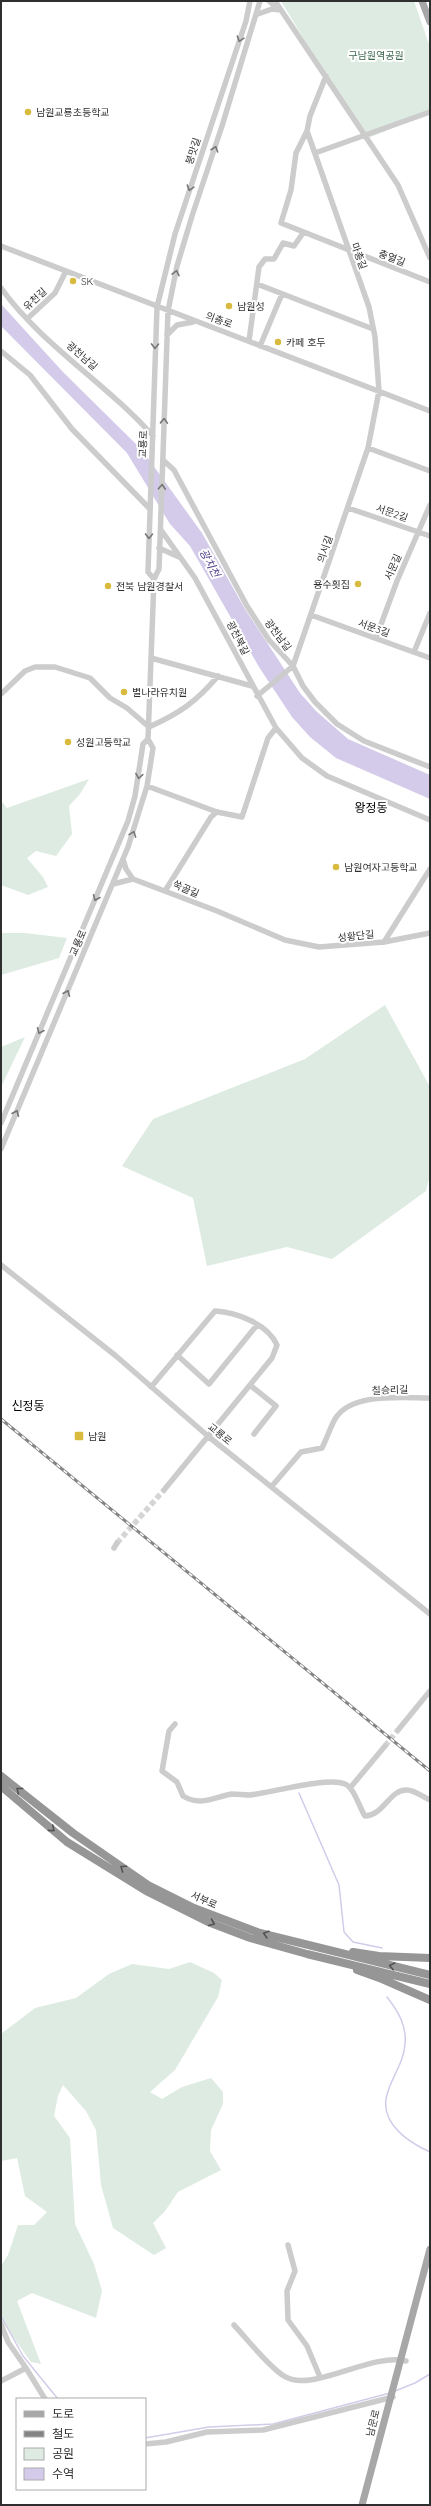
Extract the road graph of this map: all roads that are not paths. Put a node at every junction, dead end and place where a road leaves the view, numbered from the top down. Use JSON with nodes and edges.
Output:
{"nodes":[{"id":1,"x":250,"y":1,"type":"edge"},
{"id":2,"x":260,"y":1,"type":"edge"},
{"id":3,"x":269,"y":1,"type":"edge"},
{"id":4,"x":275,"y":1,"type":"edge"},
{"id":5,"x":422,"y":1,"type":"edge"},
{"id":6,"x":281,"y":10,"type":"junction"},
{"id":7,"x":258,"y":14,"type":"junction"},
{"id":8,"x":430,"y":22,"type":"edge"},
{"id":9,"x":326,"y":76,"type":"junction"},
{"id":10,"x":430,"y":112,"type":"edge"},
{"id":11,"x":307,"y":131,"type":"junction"},
{"id":12,"x":364,"y":135,"type":"junction"},
{"id":13,"x":315,"y":153,"type":"junction"},
{"id":14,"x":303,"y":233,"type":"junction"},
{"id":15,"x":1,"y":246,"type":"edge"},
{"id":16,"x":347,"y":251,"type":"junction"},
{"id":17,"x":430,"y":258,"type":"edge"},
{"id":18,"x":66,"y":271,"type":"junction"},
{"id":19,"x":430,"y":282,"type":"edge"},
{"id":20,"x":257,"y":284,"type":"junction"},
{"id":21,"x":1,"y":288,"type":"edge"},
{"id":22,"x":282,"y":294,"type":"junction"},
{"id":23,"x":157,"y":307,"type":"junction"},
{"id":24,"x":168,"y":311,"type":"junction"},
{"id":25,"x":28,"y":318,"type":"junction"},
{"id":26,"x":200,"y":323,"type":"junction"},
{"id":27,"x":373,"y":328,"type":"junction"},
{"id":28,"x":167,"y":335,"type":"junction"},
{"id":29,"x":249,"y":341,"type":"junction"},
{"id":30,"x":260,"y":346,"type":"junction"},
{"id":31,"x":1,"y":351,"type":"edge"},
{"id":32,"x":379,"y":391,"type":"junction"},
{"id":33,"x":430,"y":411,"type":"edge"},
{"id":34,"x":153,"y":436,"type":"junction"},
{"id":35,"x":368,"y":448,"type":"junction"},
{"id":36,"x":163,"y":460,"type":"junction"},
{"id":37,"x":430,"y":471,"type":"edge"},
{"id":38,"x":430,"y":505,"type":"edge"},
{"id":39,"x":149,"y":508,"type":"junction"},
{"id":40,"x":348,"y":508,"type":"junction"},
{"id":41,"x":161,"y":530,"type":"junction"},
{"id":42,"x":418,"y":532,"type":"junction"},
{"id":43,"x":430,"y":536,"type":"edge"},
{"id":44,"x":159,"y":548,"type":"junction"},
{"id":45,"x":181,"y":558,"type":"junction"},
{"id":46,"x":154,"y":579,"type":"junction"},
{"id":47,"x":430,"y":614,"type":"edge"},
{"id":48,"x":311,"y":615,"type":"junction"},
{"id":49,"x":376,"y":638,"type":"junction"},
{"id":50,"x":414,"y":652,"type":"junction"},
{"id":51,"x":151,"y":658,"type":"junction"},
{"id":52,"x":430,"y":658,"type":"edge"},
{"id":53,"x":291,"y":669,"type":"junction"},
{"id":54,"x":218,"y":676,"type":"junction"},
{"id":55,"x":252,"y":686,"type":"junction"},
{"id":56,"x":1,"y":694,"type":"edge"},
{"id":57,"x":258,"y":696,"type":"junction"},
{"id":58,"x":149,"y":727,"type":"junction"},
{"id":59,"x":276,"y":728,"type":"junction"},
{"id":60,"x":148,"y":739,"type":"junction"},
{"id":61,"x":430,"y":767,"type":"edge"},
{"id":62,"x":147,"y":786,"type":"junction"},
{"id":63,"x":217,"y":812,"type":"junction"},
{"id":64,"x":430,"y":820,"type":"edge"},
{"id":65,"x":123,"y":859,"type":"junction"},
{"id":66,"x":430,"y":869,"type":"edge"},
{"id":67,"x":133,"y":879,"type":"junction"},
{"id":68,"x":113,"y":884,"type":"junction"},
{"id":69,"x":165,"y":891,"type":"junction"},
{"id":70,"x":430,"y":934,"type":"edge"},
{"id":71,"x":285,"y":940,"type":"joint"},
{"id":72,"x":384,"y":942,"type":"junction"},
{"id":73,"x":1,"y":1123,"type":"edge"},
{"id":74,"x":1,"y":1149,"type":"edge"},
{"id":75,"x":1,"y":1265,"type":"edge"},
{"id":76,"x":257,"y":1325,"type":"junction"},
{"id":77,"x":177,"y":1355,"type":"junction"},
{"id":78,"x":250,"y":1385,"type":"junction"},
{"id":79,"x":151,"y":1386,"type":"junction"},
{"id":80,"x":430,"y":1398,"type":"edge"},
{"id":81,"x":254,"y":1434,"type":"dead end"},
{"id":82,"x":209,"y":1437,"type":"junction"},
{"id":83,"x":272,"y":1486,"type":"junction"},
{"id":84,"x":164,"y":1490,"type":"tunnel mouth"},
{"id":85,"x":430,"y":1614,"type":"edge"},
{"id":86,"x":430,"y":1691,"type":"edge"},
{"id":87,"x":175,"y":1724,"type":"dead end"},
{"id":88,"x":398,"y":1730,"type":"tunnel mouth"},
{"id":89,"x":385,"y":1746,"type":"tunnel mouth"},
{"id":90,"x":1,"y":1776,"type":"edge"},
{"id":91,"x":1,"y":1786,"type":"edge"},
{"id":92,"x":350,"y":1788,"type":"junction"},
{"id":93,"x":430,"y":1800,"type":"edge"},
{"id":94,"x":308,"y":1945,"type":"junction"},
{"id":95,"x":307,"y":1954,"type":"junction"},
{"id":96,"x":430,"y":1958,"type":"edge"},
{"id":97,"x":430,"y":1975,"type":"edge"},
{"id":98,"x":430,"y":1984,"type":"edge"},
{"id":99,"x":430,"y":2000,"type":"edge"},
{"id":100,"x":288,"y":2245,"type":"dead end"},
{"id":101,"x":430,"y":2249,"type":"edge"},
{"id":102,"x":1,"y":2324,"type":"edge"},
{"id":103,"x":234,"y":2325,"type":"dead end"},
{"id":104,"x":403,"y":2360,"type":"junction"},
{"id":105,"x":26,"y":2368,"type":"junction"},
{"id":106,"x":320,"y":2377,"type":"junction"},
{"id":107,"x":1,"y":2380,"type":"edge"},
{"id":108,"x":392,"y":2397,"type":"junction"},
{"id":109,"x":44,"y":2398,"type":"edge"},
{"id":110,"x":146,"y":2444,"type":"edge"},
{"id":111,"x":362,"y":2505,"type":"edge"},
{"id":112,"x":367,"y":2505,"type":"edge"}],
"edges":[{"from":1,"to":23,"type":"street","name":"붕맛길","one_way":true},
{"from":2,"to":7,"type":"street","name":"붕맛길"},
{"from":3,"to":6,"type":"street"},
{"from":4,"to":6,"type":"street"},
{"from":5,"to":8,"type":"main road"},
{"from":6,"to":7,"type":"street"},
{"from":6,"to":9,"type":"street"},
{"from":24,"to":7,"type":"street","name":"붕맛길","one_way":true},
{"from":9,"to":11,"type":"street"},
{"from":9,"to":12,"type":"street"},
{"from":10,"to":12,"type":"street"},
{"from":11,"to":13,"type":"street","name":"마총길"},
{"from":11,"to":14,"type":"street","name":"충열길"},
{"from":12,"to":13,"type":"street"},
{"from":12,"to":17,"type":"street"},
{"from":13,"to":16,"type":"street","name":"마총길"},
{"from":14,"to":16,"type":"street","name":"충열길"},
{"from":14,"to":20,"type":"street"},
{"from":15,"to":18,"type":"street","name":"의총로"},
{"from":16,"to":19,"type":"street","name":"충열길"},
{"from":16,"to":27,"type":"street","name":"마총길"},
{"from":18,"to":23,"type":"street","name":"의총로"},
{"from":18,"to":25,"type":"street","name":"유천길"},
{"from":20,"to":22,"type":"street"},
{"from":20,"to":29,"type":"street"},
{"from":21,"to":25,"type":"street","name":"광천남길"},
{"from":22,"to":27,"type":"street"},
{"from":22,"to":30,"type":"street"},
{"from":23,"to":24,"type":"street","name":"의총로"},
{"from":23,"to":34,"type":"street","name":"교룡로","one_way":true},
{"from":24,"to":26,"type":"street","name":"의총로"},
{"from":24,"to":28,"type":"street","name":"교룡로"},
{"from":25,"to":34,"type":"street","name":"광천남길"},
{"from":26,"to":28,"type":"street"},
{"from":26,"to":29,"type":"street","name":"의총로"},
{"from":27,"to":32,"type":"street","name":"마총길"},
{"from":36,"to":28,"type":"street","name":"교룡로","one_way":true},
{"from":29,"to":30,"type":"street","name":"의총로"},
{"from":30,"to":32,"type":"street","name":"의총로"},
{"from":31,"to":39,"type":"street"},
{"from":32,"to":33,"type":"street","name":"의총로"},
{"from":32,"to":35,"type":"street","name":"의서길"},
{"from":34,"to":39,"type":"street","name":"교룡로"},
{"from":35,"to":37,"type":"street"},
{"from":35,"to":40,"type":"street","name":"의서길"},
{"from":41,"to":36,"type":"street","name":"교룡로","one_way":true},
{"from":36,"to":53,"type":"street","name":"광천남길"},
{"from":38,"to":42,"type":"street","name":"서문길"},
{"from":39,"to":46,"type":"street","name":"교룡로","one_way":true},
{"from":40,"to":42,"type":"street","name":"서문2길"},
{"from":40,"to":48,"type":"street","name":"의서길"},
{"from":41,"to":44,"type":"street","name":"교룡로"},
{"from":41,"to":45,"type":"street","name":"광천북길"},
{"from":42,"to":43,"type":"street","name":"서문2길"},
{"from":42,"to":49,"type":"street","name":"서문길"},
{"from":44,"to":45,"type":"street"},
{"from":44,"to":46,"type":"street","name":"교룡로"},
{"from":45,"to":55,"type":"street","name":"광천북길"},
{"from":46,"to":51,"type":"street","name":"교룡로"},
{"from":47,"to":50,"type":"street"},
{"from":48,"to":49,"type":"street","name":"서문3길"},
{"from":48,"to":53,"type":"street","name":"의서길"},
{"from":49,"to":50,"type":"street","name":"서문3길"},
{"from":50,"to":52,"type":"street","name":"서문3길"},
{"from":51,"to":54,"type":"street"},
{"from":51,"to":58,"type":"street","name":"교룡로"},
{"from":53,"to":57,"type":"street"},
{"from":53,"to":61,"type":"street","name":"광천남길"},
{"from":54,"to":55,"type":"street"},
{"from":54,"to":58,"type":"street"},
{"from":55,"to":57,"type":"street","name":"광천북길"},
{"from":56,"to":58,"type":"street"},
{"from":57,"to":59,"type":"street","name":"광천북길"},
{"from":58,"to":60,"type":"street","name":"교룡로"},
{"from":59,"to":63,"type":"street"},
{"from":59,"to":64,"type":"street","name":"광천북길"},
{"from":60,"to":62,"type":"street","name":"교룡로"},
{"from":60,"to":73,"type":"street","name":"교룡로","one_way":true},
{"from":62,"to":63,"type":"street"},
{"from":65,"to":62,"type":"street","name":"교룡로","one_way":true},
{"from":63,"to":69,"type":"street","name":"쑥골길"},
{"from":65,"to":67,"type":"street"},
{"from":65,"to":68,"type":"street","name":"교룡로"},
{"from":66,"to":72,"type":"street"},
{"from":67,"to":68,"type":"street"},
{"from":67,"to":69,"type":"street"},
{"from":74,"to":68,"type":"street","name":"교룡로","one_way":true},
{"from":69,"to":71,"type":"street","name":"쑥골길"},
{"from":70,"to":72,"type":"street","name":"성황단길"},
{"from":71,"to":72,"type":"street","name":"성황단길"},
{"from":75,"to":79,"type":"street","name":"교룡로"},
{"from":76,"to":77,"type":"street"},
{"from":76,"to":77,"type":"street"},
{"from":76,"to":78,"type":"street"},
{"from":77,"to":79,"type":"street"},
{"from":78,"to":81,"type":"street"},
{"from":78,"to":82,"type":"street"},
{"from":79,"to":82,"type":"street","name":"교룡로"},
{"from":80,"to":83,"type":"street","name":"칠승리길"},
{"from":82,"to":83,"type":"street","name":"교룡로"},
{"from":82,"to":84,"type":"street"},
{"from":83,"to":85,"type":"street","name":"교룡로"},
{"from":86,"to":88,"type":"street"},
{"from":87,"to":92,"type":"street"},
{"from":89,"to":92,"type":"street"},
{"from":94,"to":90,"type":"highway","name":"서부로","one_way":true},
{"from":91,"to":95,"type":"highway","name":"서부로","one_way":true},
{"from":92,"to":93,"type":"street"},
{"from":94,"to":96,"type":"highway"},
{"from":97,"to":94,"type":"highway","name":"서부로","one_way":true},
{"from":95,"to":98,"type":"highway","name":"서부로"},
{"from":95,"to":99,"type":"highway"},
{"from":100,"to":106,"type":"street"},
{"from":101,"to":104,"type":"main road","name":"남문로"},
{"from":102,"to":105,"type":"street"},
{"from":103,"to":106,"type":"street"},
{"from":104,"to":106,"type":"street"},
{"from":104,"to":108,"type":"main road","name":"남문로"},
{"from":105,"to":107,"type":"street"},
{"from":105,"to":109,"type":"street"},
{"from":108,"to":110,"type":"street"},
{"from":108,"to":111,"type":"main road","name":"남문로"},
{"from":108,"to":112,"type":"main road","name":"남문로"}]}
